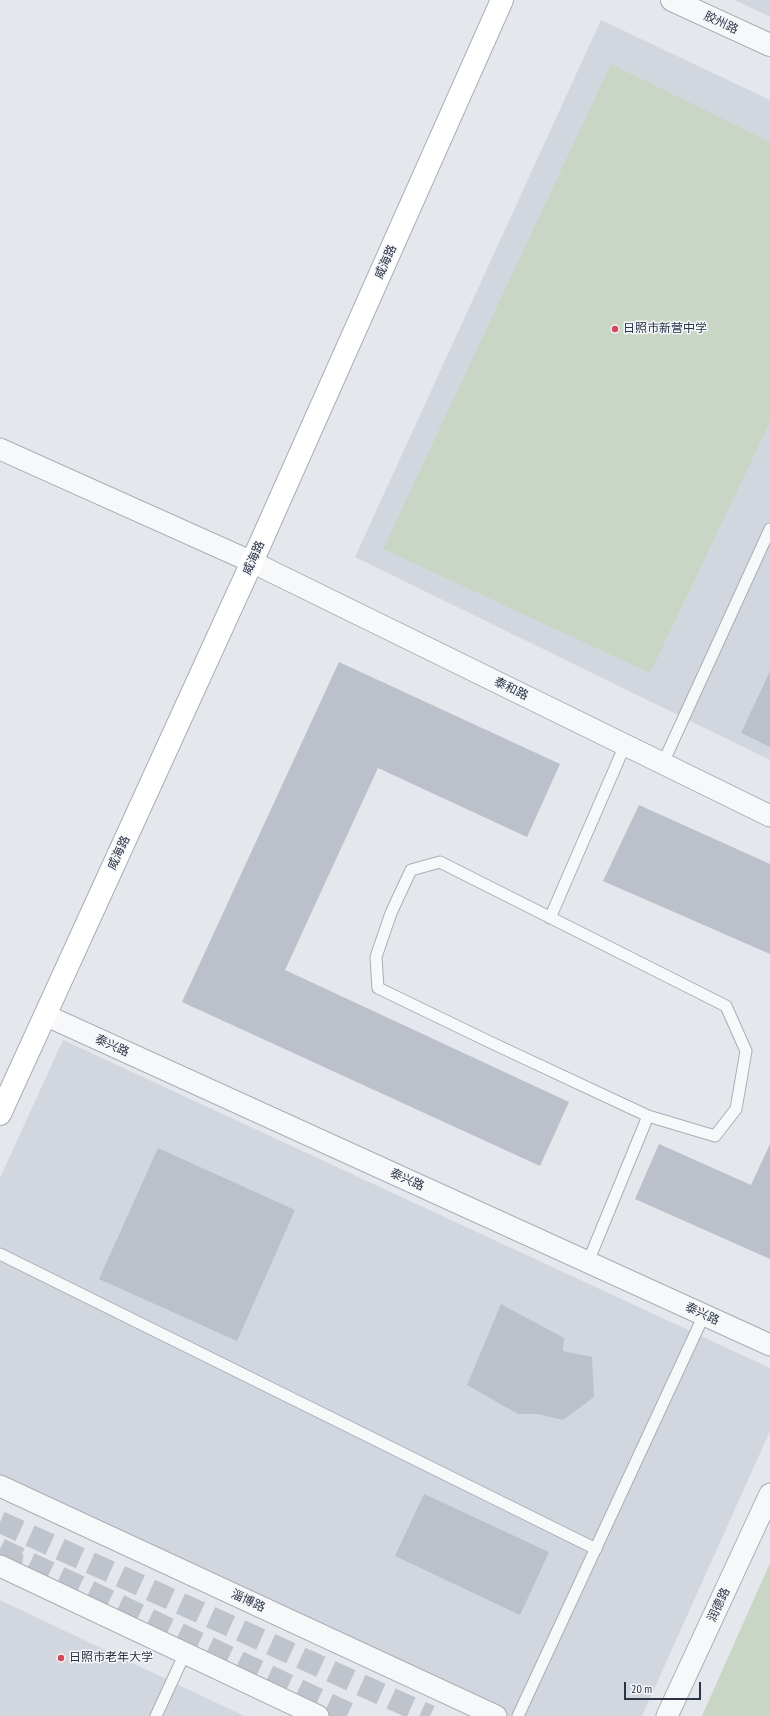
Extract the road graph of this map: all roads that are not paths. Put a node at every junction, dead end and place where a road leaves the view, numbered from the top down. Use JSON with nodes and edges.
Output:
{"nodes":[{"id":1,"x":502,"y":0,"type":"edge"},
{"id":2,"x":672,"y":0,"type":"edge"},
{"id":3,"x":770,"y":45,"type":"edge"},
{"id":4,"x":0,"y":449,"type":"edge"},
{"id":5,"x":770,"y":529,"type":"edge"},
{"id":6,"x":252,"y":562,"type":"junction"},
{"id":7,"x":625,"y":745,"type":"junction"},
{"id":8,"x":662,"y":763,"type":"junction"},
{"id":9,"x":770,"y":816,"type":"edge"},
{"id":10,"x":550,"y":918,"type":"junction"},
{"id":11,"x":45,"y":1015,"type":"junction"},
{"id":12,"x":0,"y":1114,"type":"edge"},
{"id":13,"x":648,"y":1116,"type":"junction"},
{"id":14,"x":0,"y":1254,"type":"edge"},
{"id":15,"x":588,"y":1262,"type":"junction"},
{"id":16,"x":704,"y":1315,"type":"junction"},
{"id":17,"x":770,"y":1345,"type":"edge"},
{"id":18,"x":0,"y":1486,"type":"edge"},
{"id":19,"x":770,"y":1494,"type":"edge"},
{"id":20,"x":596,"y":1549,"type":"junction"},
{"id":21,"x":0,"y":1566,"type":"edge"},
{"id":22,"x":185,"y":1653,"type":"junction"},
{"id":23,"x":156,"y":1716,"type":"edge"},
{"id":24,"x":318,"y":1716,"type":"edge"},
{"id":25,"x":496,"y":1716,"type":"edge"},
{"id":26,"x":518,"y":1716,"type":"edge"},
{"id":27,"x":667,"y":1716,"type":"edge"}],
"edges":[{"from":1,"to":6,"type":"main road","name":"威海路"},
{"from":2,"to":3,"type":"street","name":"胶州路"},
{"from":4,"to":6,"type":"street","name":"泰和路"},
{"from":5,"to":8,"type":"lane"},
{"from":6,"to":7,"type":"street","name":"泰和路"},
{"from":6,"to":11,"type":"main road","name":"威海路"},
{"from":7,"to":8,"type":"street","name":"泰和路"},
{"from":7,"to":10,"type":"lane"},
{"from":8,"to":9,"type":"street","name":"泰和路"},
{"from":10,"to":13,"type":"lane"},
{"from":10,"to":13,"type":"lane"},
{"from":11,"to":12,"type":"main road","name":"威海路"},
{"from":11,"to":15,"type":"street","name":"泰兴路"},
{"from":13,"to":15,"type":"lane"},
{"from":14,"to":20,"type":"lane"},
{"from":15,"to":16,"type":"street","name":"泰兴路"},
{"from":16,"to":17,"type":"street","name":"泰兴路"},
{"from":16,"to":20,"type":"lane"},
{"from":18,"to":25,"type":"street","name":"淄博路"},
{"from":19,"to":27,"type":"street","name":"润德路"},
{"from":20,"to":26,"type":"lane"},
{"from":21,"to":22,"type":"street"},
{"from":22,"to":23,"type":"lane"},
{"from":22,"to":24,"type":"street"}]}
